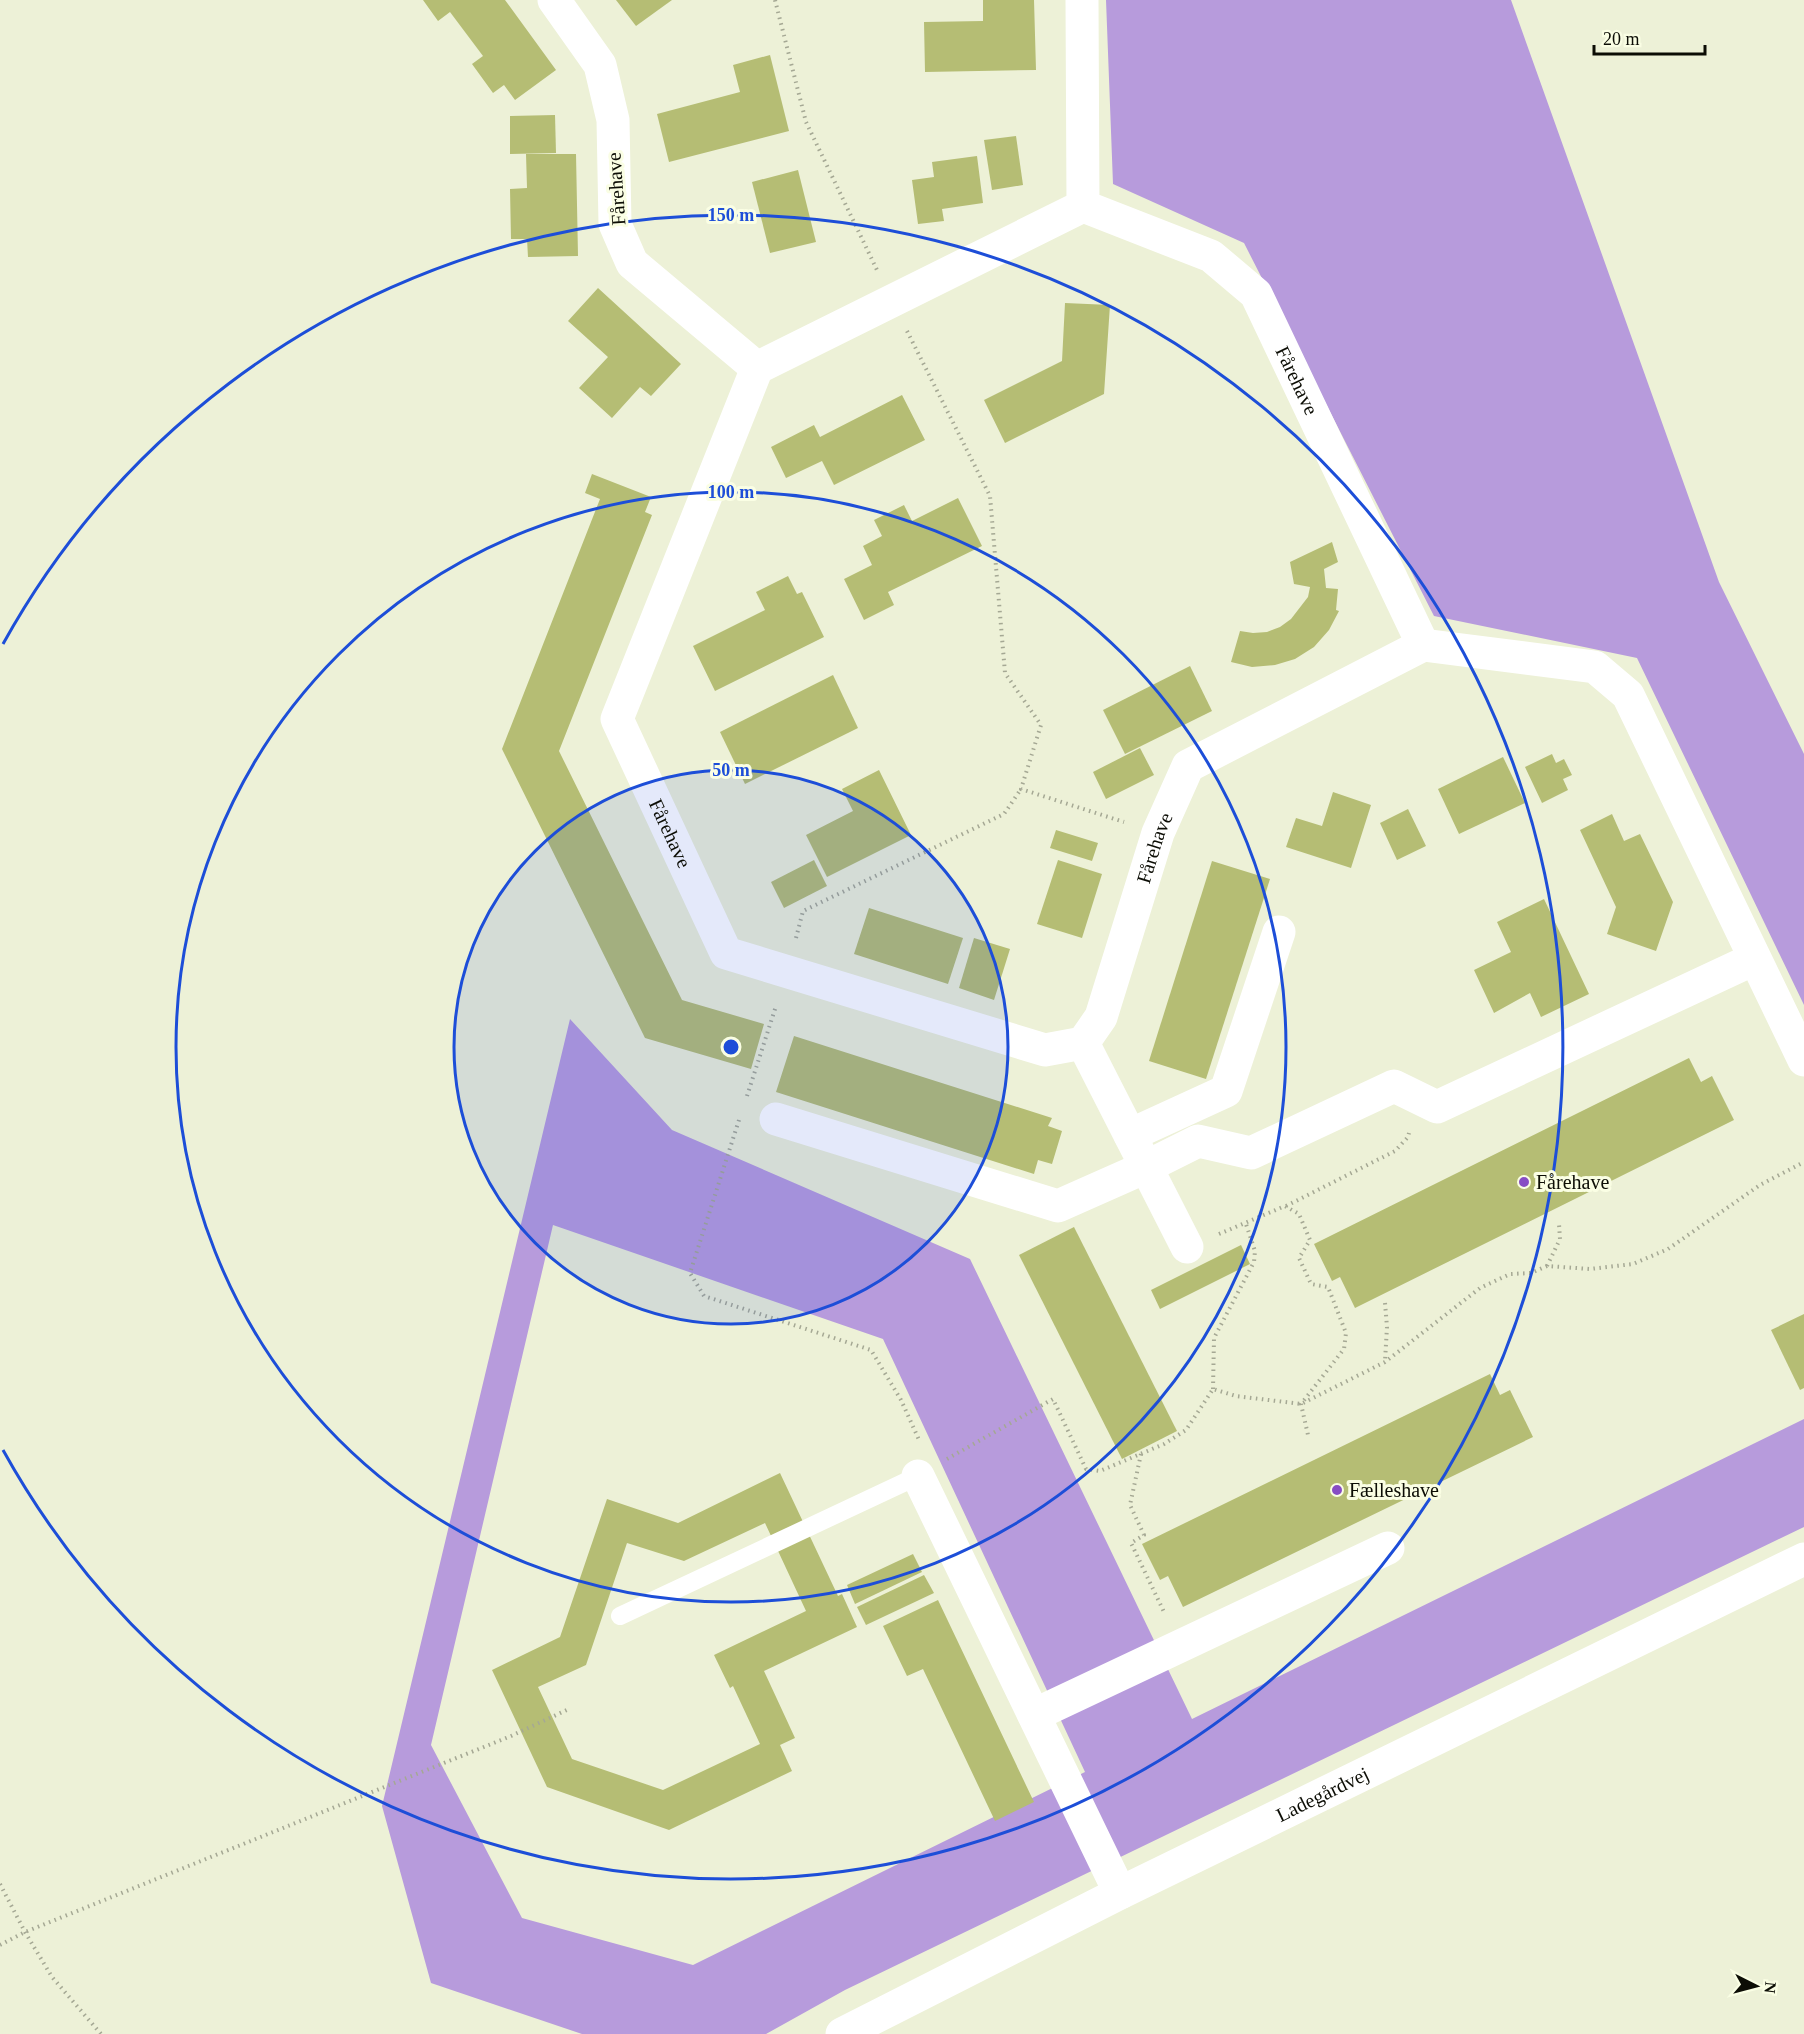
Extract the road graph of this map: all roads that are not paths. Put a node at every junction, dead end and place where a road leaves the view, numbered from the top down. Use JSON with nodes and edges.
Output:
{"nodes":[{"id":1,"x":554,"y":0,"type":"edge"},
{"id":2,"x":1082,"y":0,"type":"edge"},
{"id":3,"x":1083,"y":206,"type":"junction"},
{"id":4,"x":757,"y":368,"type":"junction"},
{"id":5,"x":1423,"y":645,"type":"junction"},
{"id":6,"x":1279,"y":932,"type":"dead end"},
{"id":7,"x":1754,"y":959,"type":"junction"},
{"id":8,"x":1083,"y":1042,"type":"junction"},
{"id":9,"x":1804,"y":1060,"type":"edge"},
{"id":10,"x":776,"y":1119,"type":"dead end"},
{"id":11,"x":1130,"y":1135,"type":"junction"},
{"id":12,"x":1146,"y":1167,"type":"junction"},
{"id":13,"x":1187,"y":1247,"type":"dead end"},
{"id":14,"x":918,"y":1476,"type":"joint"},
{"id":15,"x":1388,"y":1548,"type":"dead end"},
{"id":16,"x":1804,"y":1559,"type":"edge"},
{"id":17,"x":620,"y":1616,"type":"dead end"},
{"id":18,"x":1034,"y":1715,"type":"junction"},
{"id":19,"x":1120,"y":1893,"type":"junction"},
{"id":20,"x":842,"y":2034,"type":"edge"}],
"edges":[{"from":1,"to":4,"type":"street","name":"Fårehave"},
{"from":2,"to":3,"type":"street"},
{"from":3,"to":4,"type":"street"},
{"from":3,"to":5,"type":"street","name":"Fårehave"},
{"from":4,"to":8,"type":"street","name":"Fårehave"},
{"from":5,"to":7,"type":"street"},
{"from":5,"to":8,"type":"street","name":"Fårehave"},
{"from":6,"to":11,"type":"street"},
{"from":7,"to":9,"type":"street"},
{"from":7,"to":12,"type":"street"},
{"from":8,"to":11,"type":"street"},
{"from":10,"to":12,"type":"street"},
{"from":11,"to":12,"type":"street"},
{"from":12,"to":13,"type":"street"},
{"from":14,"to":17,"type":"lane"},
{"from":14,"to":18,"type":"street"},
{"from":15,"to":18,"type":"street"},
{"from":16,"to":19,"type":"street","name":"Ladegårdvej"},
{"from":18,"to":19,"type":"street"},
{"from":19,"to":20,"type":"street","name":"Ladegårdvej"}]}
